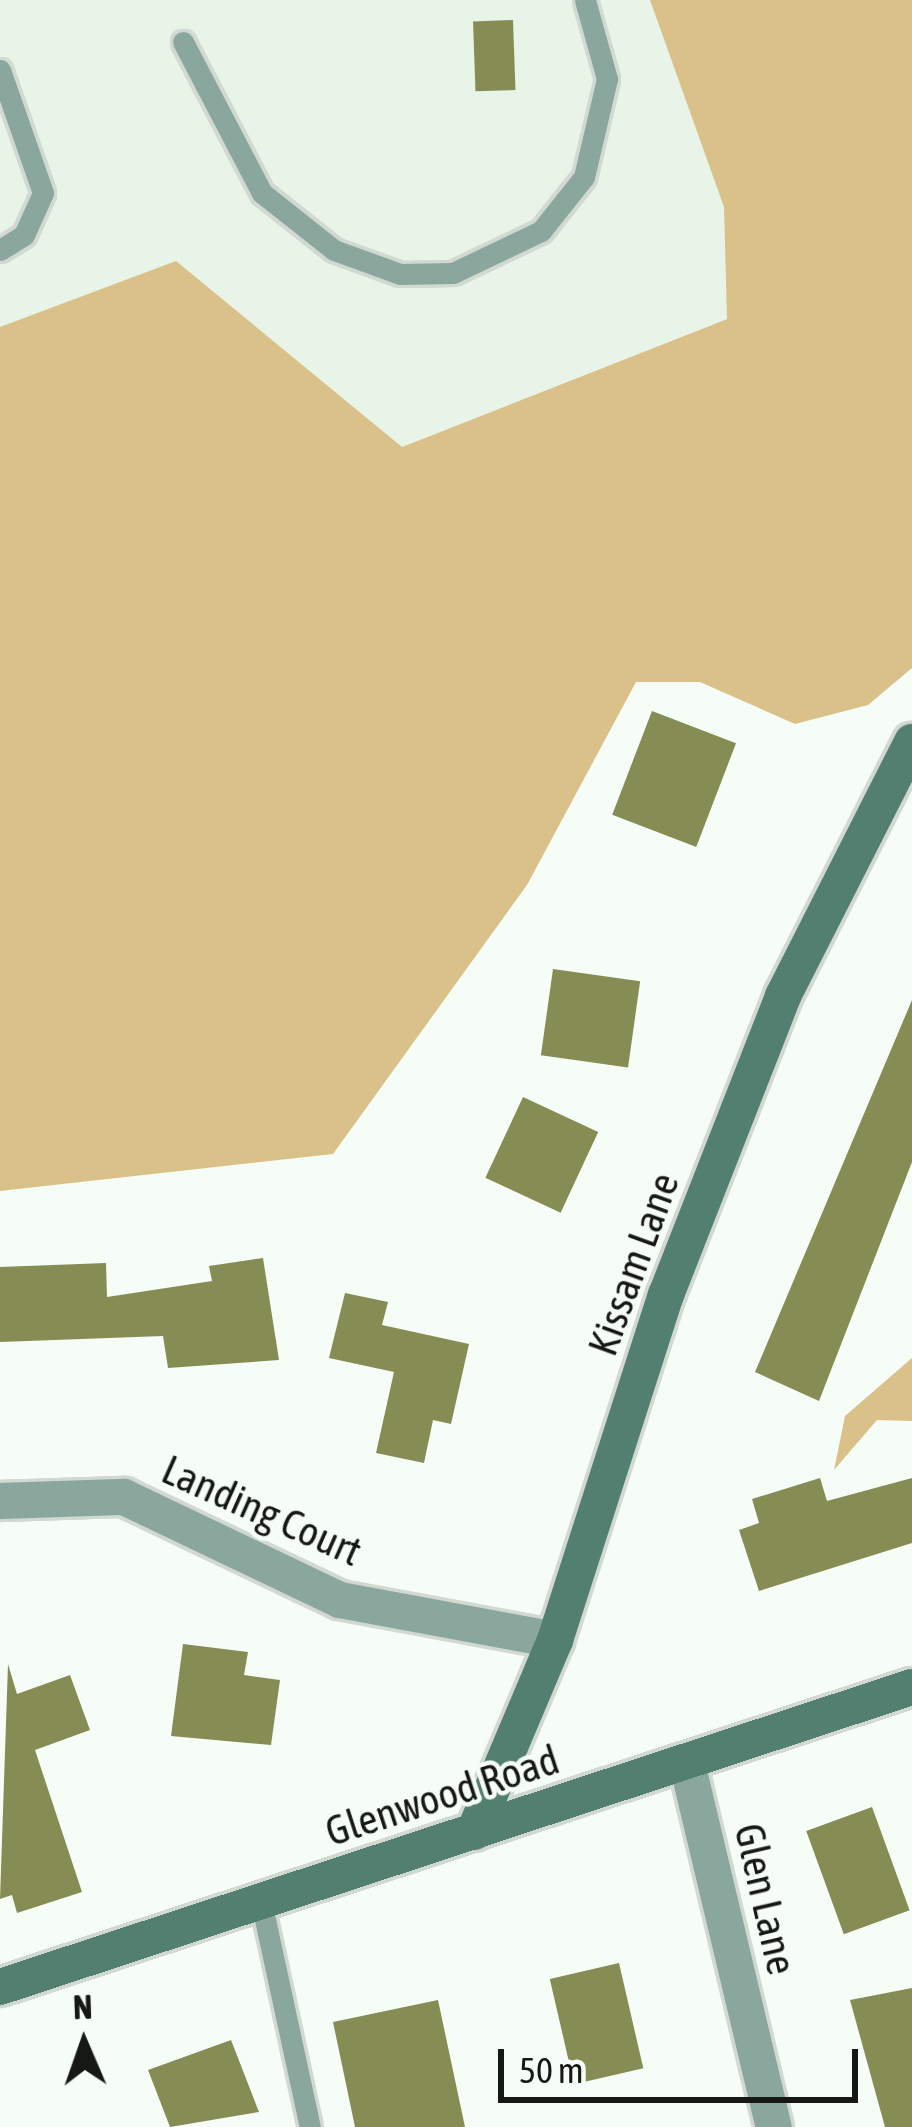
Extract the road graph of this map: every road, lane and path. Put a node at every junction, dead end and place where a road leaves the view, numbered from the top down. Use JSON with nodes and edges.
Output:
{"nodes":[{"id":1,"x":585,"y":0,"type":"edge"},
{"id":2,"x":183,"y":42,"type":"dead end"},
{"id":3,"x":0,"y":70,"type":"edge"},
{"id":4,"x":0,"y":250,"type":"edge"},
{"id":5,"x":912,"y":742,"type":"edge"},
{"id":6,"x":1,"y":1501,"type":"edge"},
{"id":7,"x":555,"y":1640,"type":"junction"},
{"id":8,"x":912,"y":1688,"type":"edge"},
{"id":9,"x":687,"y":1763,"type":"junction"},
{"id":10,"x":473,"y":1832,"type":"junction"},
{"id":11,"x":261,"y":1901,"type":"junction"},
{"id":12,"x":0,"y":1987,"type":"edge"},
{"id":13,"x":310,"y":2127,"type":"edge"},
{"id":14,"x":774,"y":2127,"type":"edge"}],
"edges":[{"from":1,"to":2,"type":"lane"},
{"from":3,"to":4,"type":"lane"},
{"from":5,"to":7,"type":"street","name":"Kissam Lane"},
{"from":6,"to":7,"type":"street","name":"Landing Court"},
{"from":7,"to":10,"type":"street","name":"Kissam Lane"},
{"from":8,"to":9,"type":"street","name":"Glenwood Road"},
{"from":9,"to":10,"type":"street","name":"Glenwood Road"},
{"from":9,"to":14,"type":"street","name":"Glen Lane"},
{"from":10,"to":11,"type":"street","name":"Glenwood Road"},
{"from":11,"to":12,"type":"street","name":"Glenwood Road"},
{"from":11,"to":13,"type":"lane"}]}
